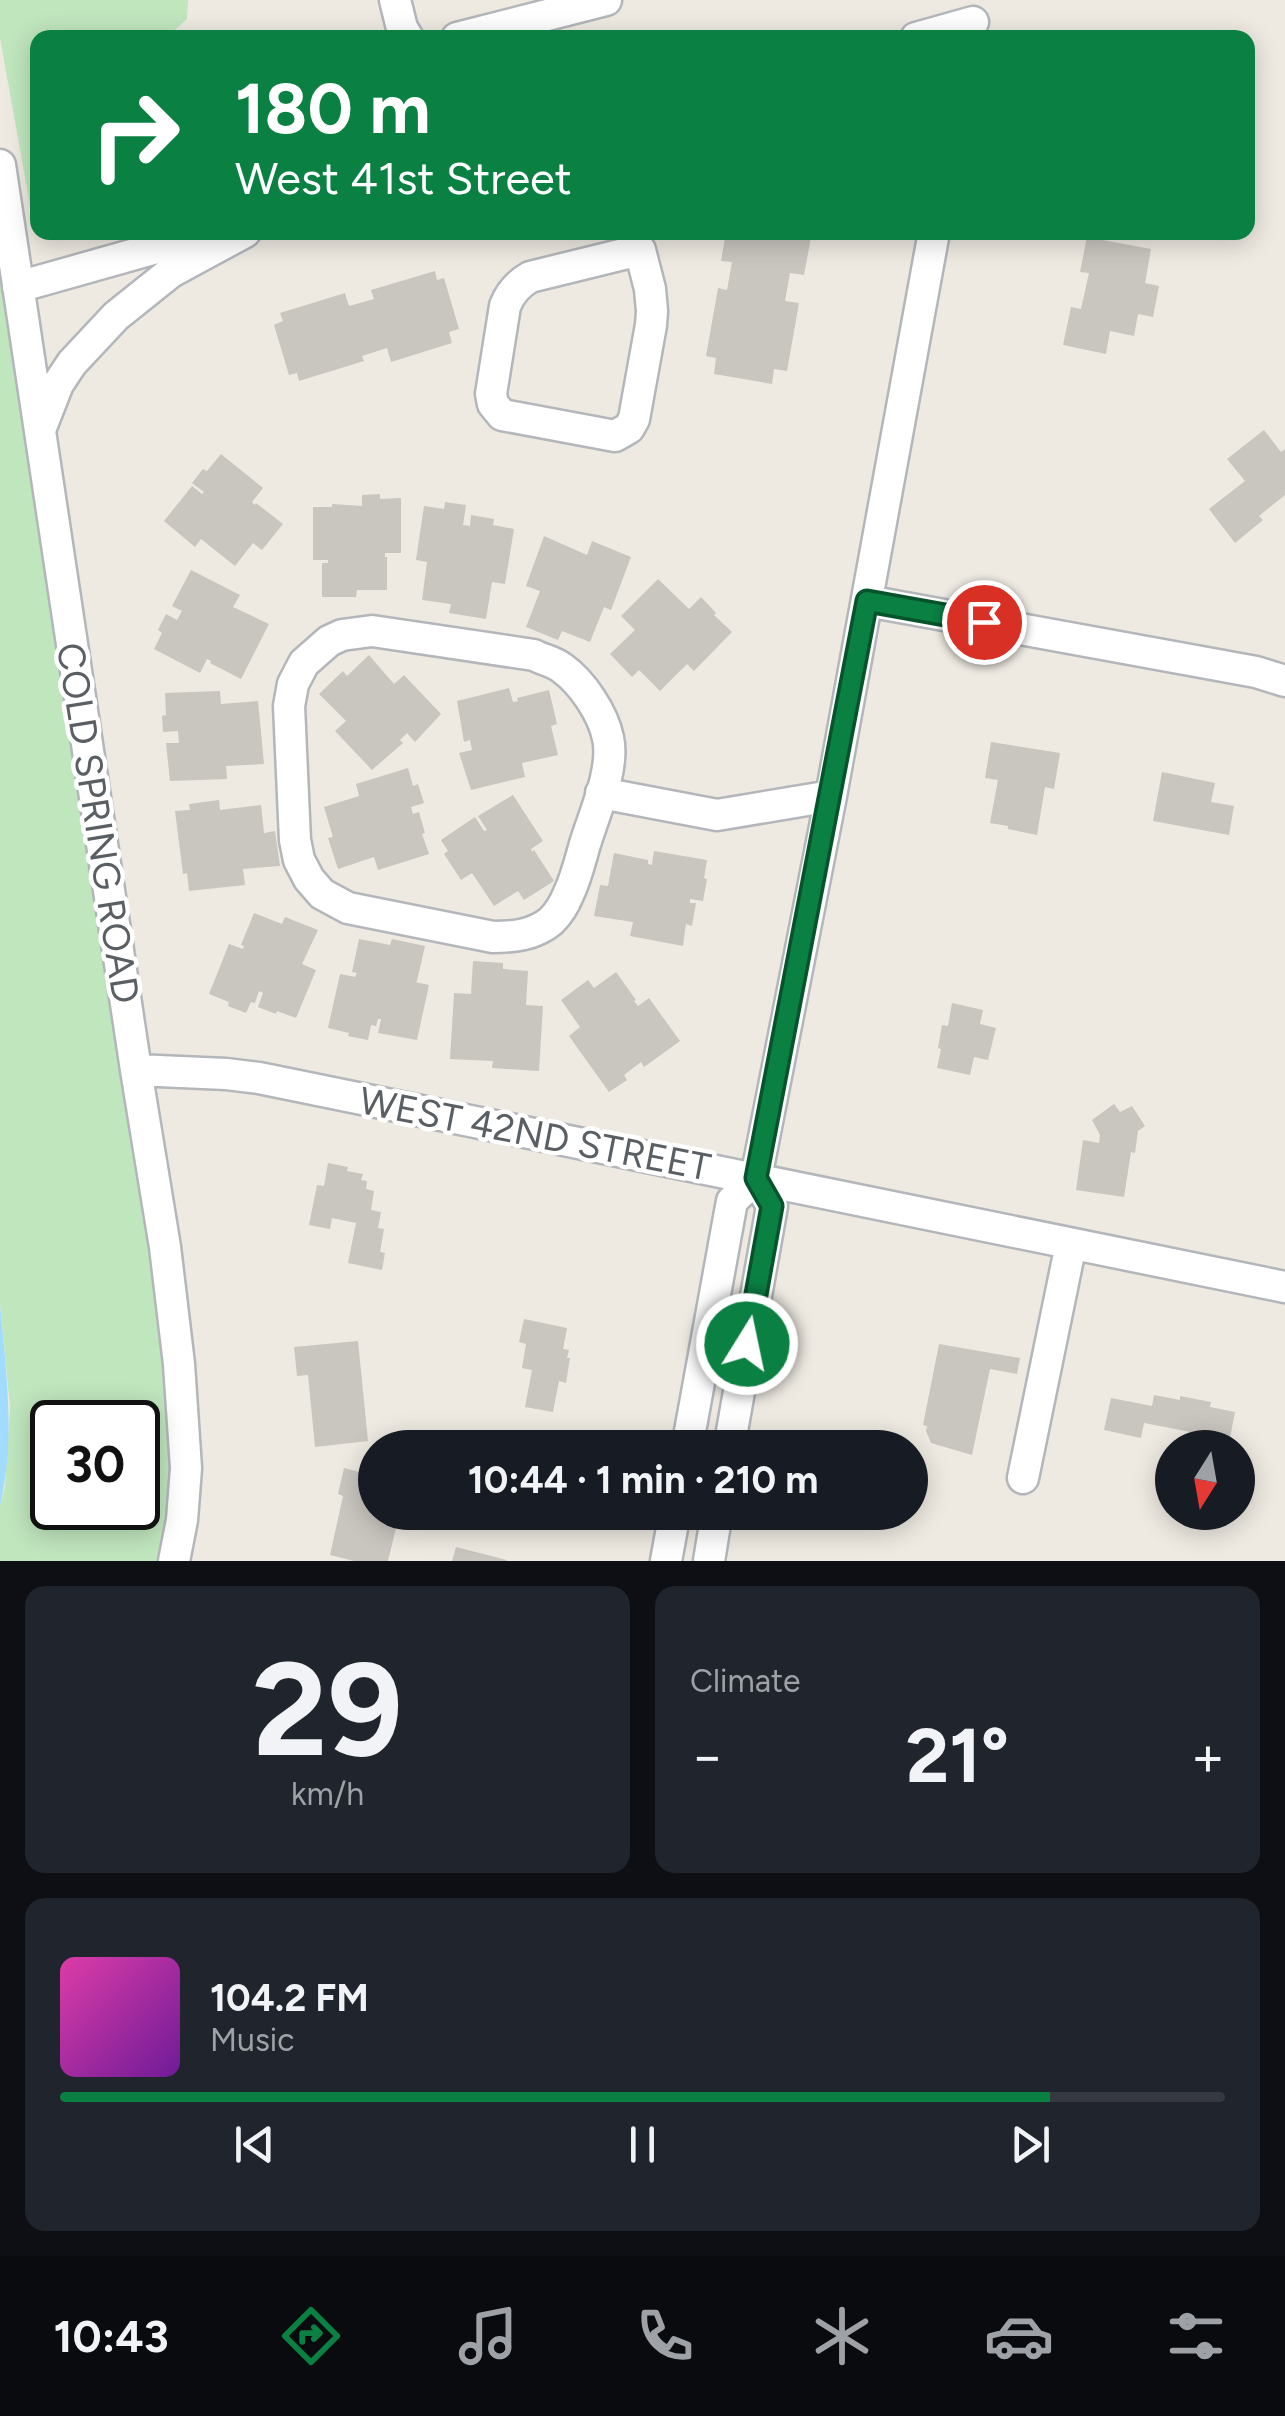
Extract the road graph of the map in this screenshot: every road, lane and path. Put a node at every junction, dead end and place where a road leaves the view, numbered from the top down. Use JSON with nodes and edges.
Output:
{"nodes":[{"id":1,"x":395,"y":0,"type":"edge"},
{"id":2,"x":606,"y":0,"type":"edge"},
{"id":3,"x":973,"y":20,"type":"edge"},
{"id":4,"x":403,"y":30,"type":"edge"},
{"id":5,"x":488,"y":30,"type":"edge"},
{"id":6,"x":941,"y":30,"type":"edge"},
{"id":7,"x":0,"y":165,"type":"edge"},
{"id":8,"x":184,"y":240,"type":"edge"},
{"id":9,"x":230,"y":240,"type":"edge"},
{"id":10,"x":933,"y":240,"type":"edge"},
{"id":11,"x":638,"y":242,"type":"edge"},
{"id":12,"x":18,"y":287,"type":"junction"},
{"id":13,"x":39,"y":432,"type":"junction"},
{"id":14,"x":867,"y":601,"type":"junction"},
{"id":15,"x":1279,"y":677,"type":"edge"},
{"id":16,"x":601,"y":793,"type":"junction"},
{"id":17,"x":831,"y":796,"type":"junction"},
{"id":18,"x":136,"y":1070,"type":"junction"},
{"id":19,"x":756,"y":1178,"type":"junction"},
{"id":20,"x":1071,"y":1244,"type":"junction"},
{"id":21,"x":1285,"y":1287,"type":"edge"},
{"id":22,"x":690,"y":1430,"type":"edge"},
{"id":23,"x":732,"y":1430,"type":"edge"},
{"id":24,"x":1024,"y":1478,"type":"dead end"},
{"id":25,"x":672,"y":1530,"type":"edge"},
{"id":26,"x":714,"y":1530,"type":"edge"},
{"id":27,"x":174,"y":1561,"type":"edge"},
{"id":28,"x":666,"y":1561,"type":"edge"},
{"id":29,"x":709,"y":1561,"type":"edge"}],
"edges":[{"from":1,"to":4,"type":"street"},
{"from":2,"to":5,"type":"street"},
{"from":3,"to":6,"type":"street"},
{"from":7,"to":12,"type":"street","name":"COLD SPRING ROAD"},
{"from":8,"to":12,"type":"street"},
{"from":9,"to":13,"type":"street"},
{"from":10,"to":14,"type":"street"},
{"from":11,"to":11,"type":"street"},
{"from":12,"to":13,"type":"street","name":"COLD SPRING ROAD"},
{"from":13,"to":18,"type":"street","name":"COLD SPRING ROAD"},
{"from":14,"to":15,"type":"street"},
{"from":14,"to":17,"type":"street"},
{"from":16,"to":16,"type":"street"},
{"from":16,"to":17,"type":"street"},
{"from":17,"to":19,"type":"street"},
{"from":18,"to":19,"type":"street","name":"WEST 42ND STREET"},
{"from":18,"to":27,"type":"street","name":"COLD SPRING ROAD"},
{"from":19,"to":20,"type":"street","name":"WEST 42ND STREET"},
{"from":19,"to":22,"type":"street"},
{"from":19,"to":23,"type":"street"},
{"from":20,"to":21,"type":"street","name":"WEST 42ND STREET"},
{"from":20,"to":24,"type":"street"},
{"from":25,"to":28,"type":"street"},
{"from":26,"to":29,"type":"street"}]}
